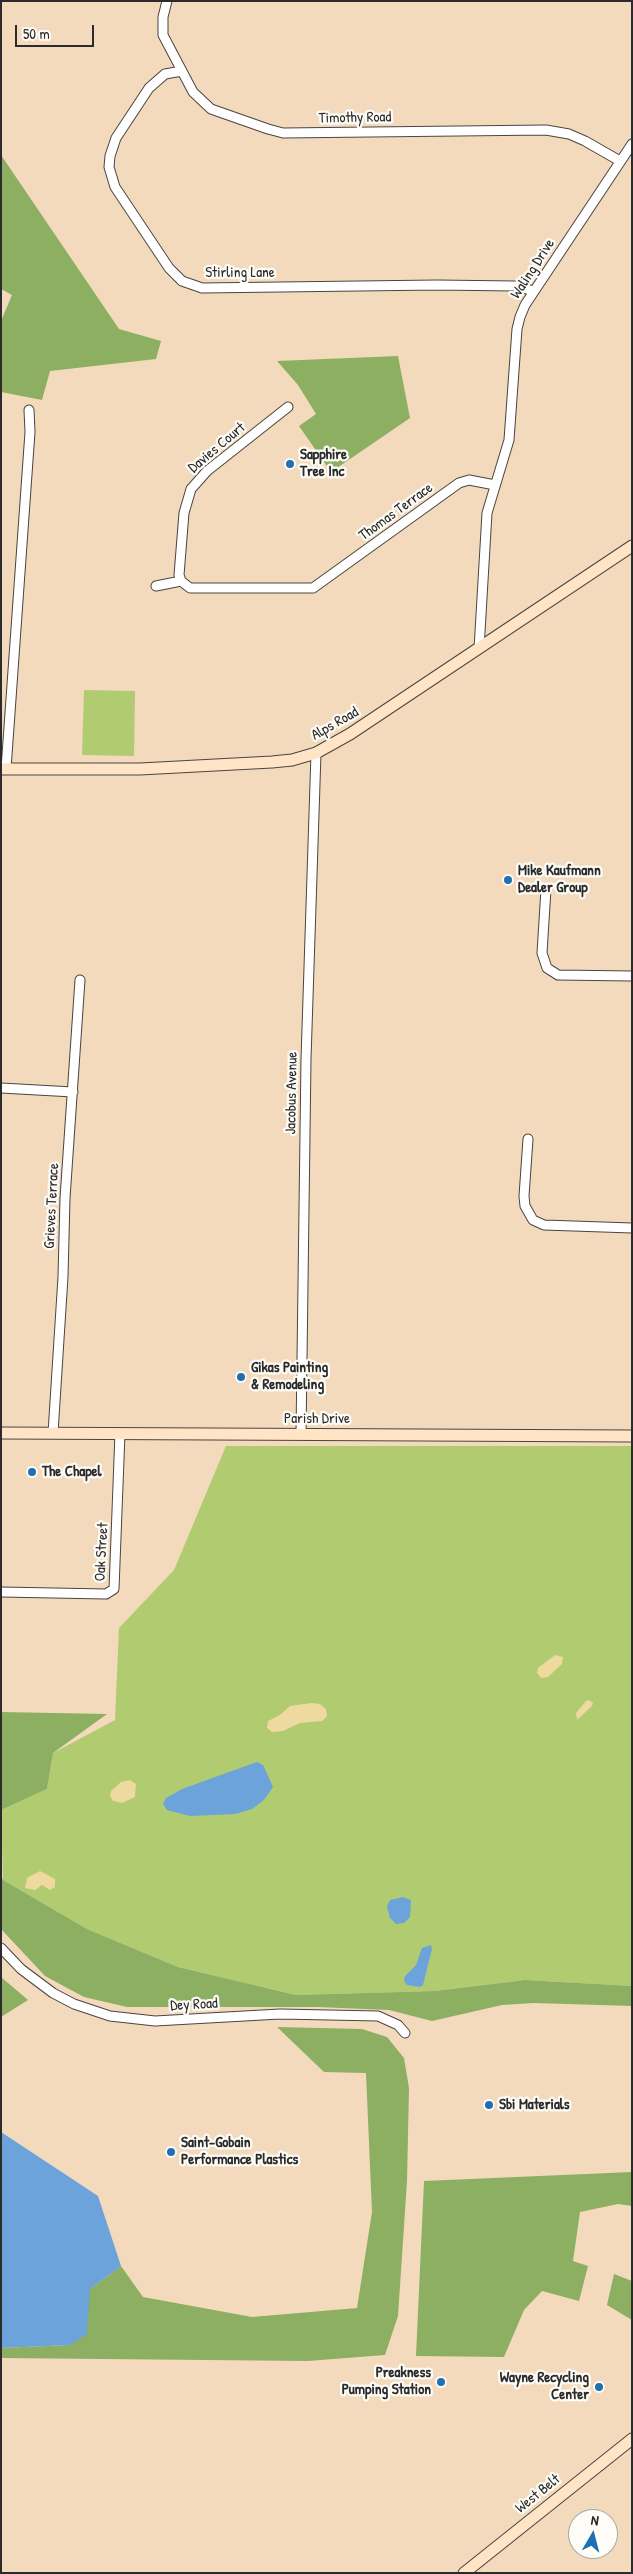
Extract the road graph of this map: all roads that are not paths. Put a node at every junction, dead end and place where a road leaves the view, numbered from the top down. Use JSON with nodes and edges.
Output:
{"nodes":[{"id":1,"x":167,"y":1,"type":"edge"},
{"id":2,"x":182,"y":71,"type":"junction"},
{"id":3,"x":632,"y":144,"type":"edge"},
{"id":4,"x":620,"y":161,"type":"junction"},
{"id":5,"x":534,"y":291,"type":"junction"},
{"id":6,"x":288,"y":407,"type":"dead end"},
{"id":7,"x":29,"y":410,"type":"dead end"},
{"id":8,"x":496,"y":485,"type":"junction"},
{"id":9,"x":632,"y":546,"type":"edge"},
{"id":10,"x":181,"y":581,"type":"junction"},
{"id":11,"x":156,"y":586,"type":"dead end"},
{"id":12,"x":479,"y":649,"type":"junction"},
{"id":13,"x":316,"y":753,"type":"junction"},
{"id":14,"x":3,"y":769,"type":"edge"},
{"id":15,"x":546,"y":889,"type":"dead end"},
{"id":16,"x":632,"y":976,"type":"edge"},
{"id":17,"x":80,"y":980,"type":"dead end"},
{"id":18,"x":1,"y":1088,"type":"edge"},
{"id":19,"x":73,"y":1092,"type":"junction"},
{"id":20,"x":528,"y":1139,"type":"dead end"},
{"id":21,"x":632,"y":1228,"type":"edge"},
{"id":22,"x":1,"y":1433,"type":"edge"},
{"id":23,"x":53,"y":1433,"type":"junction"},
{"id":24,"x":120,"y":1433,"type":"junction"},
{"id":25,"x":301,"y":1434,"type":"junction"},
{"id":26,"x":632,"y":1436,"type":"edge"},
{"id":27,"x":1,"y":1592,"type":"edge"},
{"id":28,"x":1,"y":1948,"type":"edge"},
{"id":29,"x":405,"y":2033,"type":"dead end"},
{"id":30,"x":632,"y":2439,"type":"edge"},
{"id":31,"x":464,"y":2573,"type":"edge"}],
"edges":[{"from":1,"to":2,"type":"street","name":"Timothy Road"},
{"from":2,"to":4,"type":"street","name":"Timothy Road"},
{"from":2,"to":5,"type":"street","name":"Stirling Lane"},
{"from":3,"to":4,"type":"street","name":"Waling Drive"},
{"from":4,"to":5,"type":"street","name":"Waling Drive"},
{"from":5,"to":8,"type":"street","name":"Waling Drive"},
{"from":6,"to":10,"type":"street","name":"Davies Court"},
{"from":7,"to":14,"type":"street"},
{"from":8,"to":10,"type":"street","name":"Thomas Terrace"},
{"from":8,"to":12,"type":"street"},
{"from":9,"to":12,"type":"main road","name":"Alps Road"},
{"from":10,"to":11,"type":"street","name":"Thomas Terrace"},
{"from":12,"to":13,"type":"main road","name":"Alps Road"},
{"from":13,"to":14,"type":"main road","name":"Alps Road"},
{"from":13,"to":25,"type":"street","name":"Jacobus Avenue"},
{"from":15,"to":16,"type":"street"},
{"from":17,"to":19,"type":"street","name":"Grieves Terrace"},
{"from":18,"to":19,"type":"street"},
{"from":19,"to":23,"type":"street","name":"Grieves Terrace"},
{"from":20,"to":21,"type":"street"},
{"from":22,"to":23,"type":"main road","name":"Parish Drive"},
{"from":23,"to":24,"type":"main road","name":"Parish Drive"},
{"from":24,"to":25,"type":"main road","name":"Parish Drive"},
{"from":24,"to":27,"type":"street","name":"Oak Street"},
{"from":25,"to":26,"type":"main road","name":"Parish Drive"},
{"from":28,"to":29,"type":"street","name":"Dey Road"},
{"from":30,"to":31,"type":"main road","name":"West Belt"}]}
